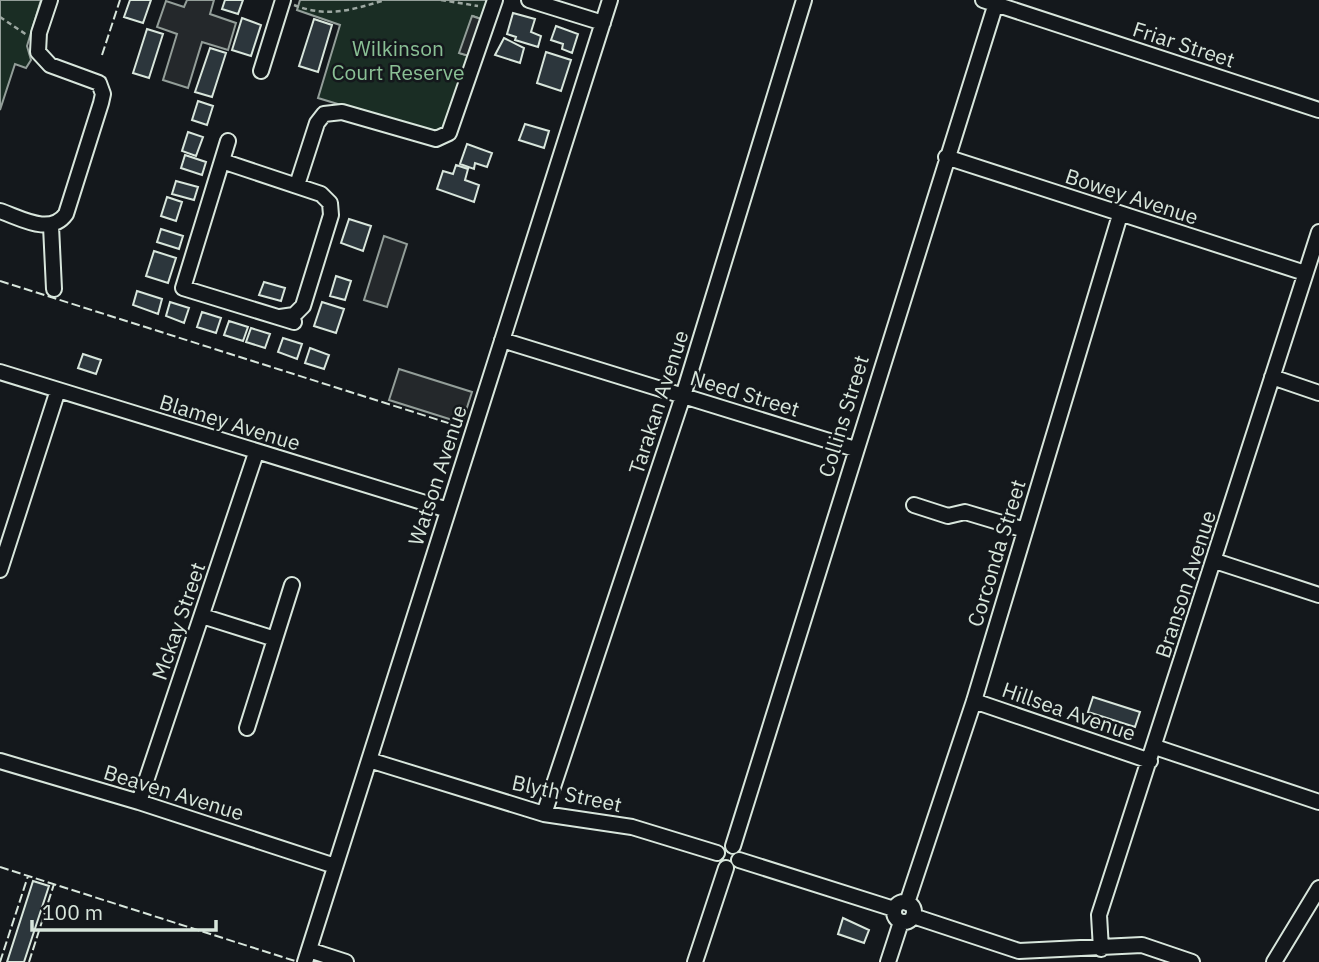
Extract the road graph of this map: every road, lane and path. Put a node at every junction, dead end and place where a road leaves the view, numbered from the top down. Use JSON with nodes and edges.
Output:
{"nodes":[{"id":1,"x":50,"y":0,"type":"edge"},
{"id":2,"x":385,"y":0,"type":"edge"},
{"id":3,"x":441,"y":0,"type":"edge"},
{"id":4,"x":528,"y":0,"type":"edge"},
{"id":5,"x":610,"y":0,"type":"edge"},
{"id":6,"x":804,"y":0,"type":"edge"},
{"id":7,"x":283,"y":1,"type":"edge"},
{"id":8,"x":992,"y":1,"type":"edge"},
{"id":9,"x":493,"y":4,"type":"edge"},
{"id":10,"x":0,"y":17,"type":"edge"},
{"id":11,"x":603,"y":23,"type":"junction"},
{"id":12,"x":38,"y":42,"type":"junction"},
{"id":13,"x":261,"y":71,"type":"dead end"},
{"id":14,"x":1319,"y":110,"type":"edge"},
{"id":15,"x":228,"y":141,"type":"dead end"},
{"id":16,"x":946,"y":157,"type":"junction"},
{"id":17,"x":222,"y":161,"type":"junction"},
{"id":18,"x":297,"y":185,"type":"junction"},
{"id":19,"x":0,"y":211,"type":"edge"},
{"id":20,"x":1120,"y":215,"type":"junction"},
{"id":21,"x":51,"y":226,"type":"junction"},
{"id":22,"x":1319,"y":232,"type":"edge"},
{"id":23,"x":1306,"y":273,"type":"junction"},
{"id":24,"x":54,"y":289,"type":"dead end"},
{"id":25,"x":502,"y":340,"type":"junction"},
{"id":26,"x":0,"y":372,"type":"edge"},
{"id":27,"x":1272,"y":377,"type":"junction"},
{"id":28,"x":58,"y":390,"type":"junction"},
{"id":29,"x":1319,"y":393,"type":"edge"},
{"id":30,"x":683,"y":396,"type":"junction"},
{"id":31,"x":855,"y":449,"type":"junction"},
{"id":32,"x":256,"y":453,"type":"junction"},
{"id":33,"x":914,"y":505,"type":"dead end"},
{"id":34,"x":448,"y":510,"type":"junction"},
{"id":35,"x":1025,"y":530,"type":"junction"},
{"id":36,"x":1215,"y":561,"type":"junction"},
{"id":37,"x":0,"y":570,"type":"edge"},
{"id":38,"x":292,"y":585,"type":"dead end"},
{"id":39,"x":1319,"y":595,"type":"edge"},
{"id":40,"x":202,"y":616,"type":"junction"},
{"id":41,"x":275,"y":639,"type":"junction"},
{"id":42,"x":974,"y":701,"type":"junction"},
{"id":43,"x":247,"y":728,"type":"dead end"},
{"id":44,"x":1153,"y":754,"type":"junction"},
{"id":45,"x":369,"y":760,"type":"junction"},
{"id":46,"x":0,"y":761,"type":"edge"},
{"id":47,"x":139,"y":802,"type":"junction"},
{"id":48,"x":1319,"y":802,"type":"edge"},
{"id":49,"x":544,"y":814,"type":"junction"},
{"id":50,"x":733,"y":846,"type":"junction"},
{"id":51,"x":717,"y":853,"type":"junction"},
{"id":52,"x":739,"y":860,"type":"junction"},
{"id":53,"x":335,"y":866,"type":"junction"},
{"id":54,"x":726,"y":868,"type":"junction"},
{"id":55,"x":1319,"y":888,"type":"edge"},
{"id":56,"x":904,"y":912,"type":"junction"},
{"id":57,"x":1101,"y":948,"type":"junction"},
{"id":58,"x":307,"y":956,"type":"edge"},
{"id":59,"x":1279,"y":959,"type":"edge"},
{"id":60,"x":346,"y":962,"type":"edge"},
{"id":61,"x":695,"y":962,"type":"edge"},
{"id":62,"x":888,"y":962,"type":"edge"},
{"id":63,"x":1192,"y":962,"type":"edge"}],
"edges":[{"from":1,"to":12,"type":"street"},
{"from":2,"to":7,"type":"path"},
{"from":3,"to":9,"type":"path"},
{"from":4,"to":11,"type":"street"},
{"from":5,"to":11,"type":"street","name":"Watson Avenue"},
{"from":6,"to":30,"type":"street","name":"Tarakan Avenue"},
{"from":7,"to":13,"type":"street"},
{"from":8,"to":14,"type":"street","name":"Friar Street"},
{"from":8,"to":16,"type":"street","name":"Collins Street"},
{"from":9,"to":18,"type":"street"},
{"from":10,"to":12,"type":"path"},
{"from":11,"to":25,"type":"street","name":"Watson Avenue"},
{"from":12,"to":21,"type":"street"},
{"from":15,"to":17,"type":"street"},
{"from":16,"to":20,"type":"street","name":"Bowey Avenue"},
{"from":16,"to":31,"type":"street","name":"Collins Street"},
{"from":17,"to":18,"type":"street"},
{"from":17,"to":18,"type":"street"},
{"from":19,"to":21,"type":"street"},
{"from":20,"to":23,"type":"street","name":"Bowey Avenue"},
{"from":20,"to":35,"type":"street","name":"Corconda Street"},
{"from":21,"to":24,"type":"street"},
{"from":22,"to":23,"type":"street","name":"Branson Avenue"},
{"from":23,"to":27,"type":"street","name":"Branson Avenue"},
{"from":25,"to":30,"type":"street","name":"Need Street"},
{"from":25,"to":34,"type":"street","name":"Watson Avenue"},
{"from":26,"to":28,"type":"street","name":"Blamey Avenue"},
{"from":27,"to":29,"type":"street"},
{"from":27,"to":36,"type":"street","name":"Branson Avenue"},
{"from":28,"to":32,"type":"street","name":"Blamey Avenue"},
{"from":28,"to":37,"type":"street"},
{"from":30,"to":31,"type":"street","name":"Need Street"},
{"from":30,"to":49,"type":"street","name":"Tarakan Avenue"},
{"from":31,"to":50,"type":"street","name":"Collins Street"},
{"from":32,"to":34,"type":"street","name":"Blamey Avenue"},
{"from":32,"to":40,"type":"street","name":"Mckay Street"},
{"from":33,"to":35,"type":"street"},
{"from":34,"to":45,"type":"street","name":"Watson Avenue"},
{"from":35,"to":42,"type":"street","name":"Corconda Street"},
{"from":36,"to":39,"type":"street"},
{"from":36,"to":44,"type":"street","name":"Branson Avenue"},
{"from":38,"to":41,"type":"street"},
{"from":40,"to":41,"type":"street"},
{"from":40,"to":47,"type":"street","name":"Mckay Street"},
{"from":41,"to":43,"type":"street"},
{"from":42,"to":44,"type":"street","name":"Hillsea Avenue"},
{"from":42,"to":56,"type":"street","name":"Corconda Street"},
{"from":44,"to":48,"type":"street","name":"Hillsea Avenue"},
{"from":44,"to":57,"type":"street","name":"Branson Avenue"},
{"from":45,"to":49,"type":"street","name":"Blyth Street"},
{"from":45,"to":53,"type":"street","name":"Watson Avenue"},
{"from":46,"to":47,"type":"street","name":"Beaven Avenue"},
{"from":47,"to":53,"type":"street","name":"Beaven Avenue"},
{"from":49,"to":51,"type":"street","name":"Blyth Street"},
{"from":50,"to":51,"type":"street"},
{"from":50,"to":52,"type":"street"},
{"from":51,"to":54,"type":"street"},
{"from":52,"to":54,"type":"street"},
{"from":52,"to":56,"type":"street"},
{"from":53,"to":58,"type":"street","name":"Watson Avenue"},
{"from":54,"to":61,"type":"street"},
{"from":55,"to":59,"type":"street"},
{"from":56,"to":57,"type":"street"},
{"from":56,"to":62,"type":"street","name":"Corconda Street"},
{"from":57,"to":63,"type":"street"},
{"from":58,"to":60,"type":"street"}]}
